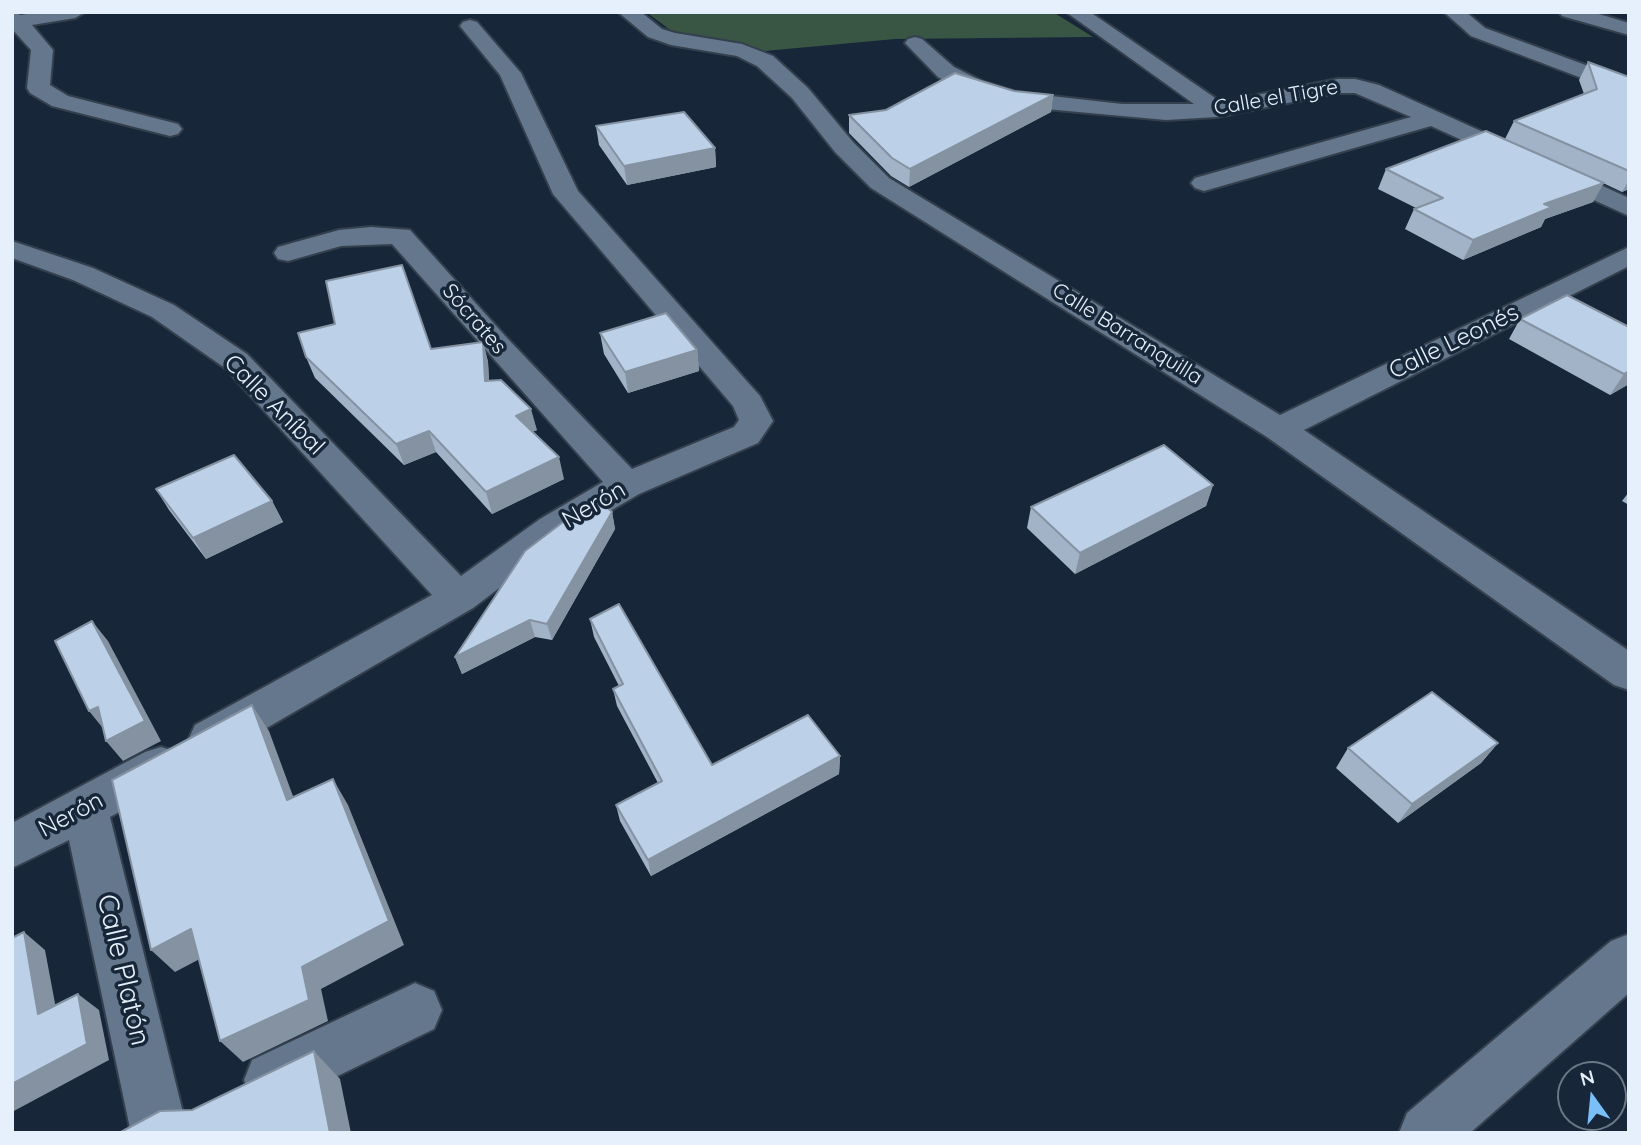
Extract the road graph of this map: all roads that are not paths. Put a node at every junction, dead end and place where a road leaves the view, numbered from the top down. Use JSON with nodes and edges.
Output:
{"nodes":[{"id":1,"x":75,"y":12,"type":"edge"},
{"id":2,"x":628,"y":12,"type":"edge"},
{"id":3,"x":1076,"y":12,"type":"edge"},
{"id":4,"x":1454,"y":12,"type":"edge"},
{"id":5,"x":1569,"y":12,"type":"edge"},
{"id":6,"x":14,"y":20,"type":"edge"},
{"id":7,"x":470,"y":26,"type":"dead end"},
{"id":8,"x":1629,"y":29,"type":"edge"},
{"id":9,"x":915,"y":43,"type":"dead end"},
{"id":10,"x":1629,"y":89,"type":"edge"},
{"id":11,"x":1217,"y":110,"type":"junction"},
{"id":12,"x":1431,"y":119,"type":"junction"},
{"id":13,"x":170,"y":128,"type":"dead end"},
{"id":14,"x":1204,"y":183,"type":"dead end"},
{"id":15,"x":1629,"y":208,"type":"edge"},
{"id":16,"x":12,"y":248,"type":"edge"},
{"id":17,"x":288,"y":253,"type":"dead end"},
{"id":18,"x":1629,"y":255,"type":"edge"},
{"id":19,"x":1279,"y":429,"type":"junction"},
{"id":20,"x":626,"y":485,"type":"junction"},
{"id":21,"x":459,"y":598,"type":"junction"},
{"id":22,"x":1629,"y":673,"type":"edge"},
{"id":23,"x":85,"y":808,"type":"junction"},
{"id":24,"x":12,"y":847,"type":"edge"},
{"id":25,"x":1629,"y":959,"type":"edge"},
{"id":26,"x":415,"y":1010,"type":"dead end"},
{"id":27,"x":189,"y":1120,"type":"edge"},
{"id":28,"x":1427,"y":1133,"type":"edge"}],
"edges":[{"from":1,"to":6,"type":"street"},
{"from":2,"to":19,"type":"street","name":"Calle Barranquilla"},
{"from":3,"to":11,"type":"street"},
{"from":4,"to":10,"type":"street"},
{"from":5,"to":8,"type":"street"},
{"from":6,"to":13,"type":"street"},
{"from":7,"to":20,"type":"street","name":"Nerón"},
{"from":9,"to":11,"type":"street","name":"Calle el Tigre"},
{"from":11,"to":12,"type":"street","name":"Calle el Tigre"},
{"from":12,"to":14,"type":"street"},
{"from":12,"to":15,"type":"street","name":"Calle el Tigre"},
{"from":16,"to":21,"type":"street","name":"Calle Aníbal"},
{"from":17,"to":20,"type":"street","name":"Sócrates"},
{"from":18,"to":19,"type":"street","name":"Calle Leonés"},
{"from":19,"to":22,"type":"street","name":"Calle Barranquilla"},
{"from":20,"to":21,"type":"street","name":"Nerón"},
{"from":21,"to":23,"type":"street","name":"Nerón"},
{"from":23,"to":24,"type":"street","name":"Nerón"},
{"from":23,"to":27,"type":"street","name":"Calle Platón"},
{"from":25,"to":28,"type":"street"},
{"from":26,"to":27,"type":"street"}]}
